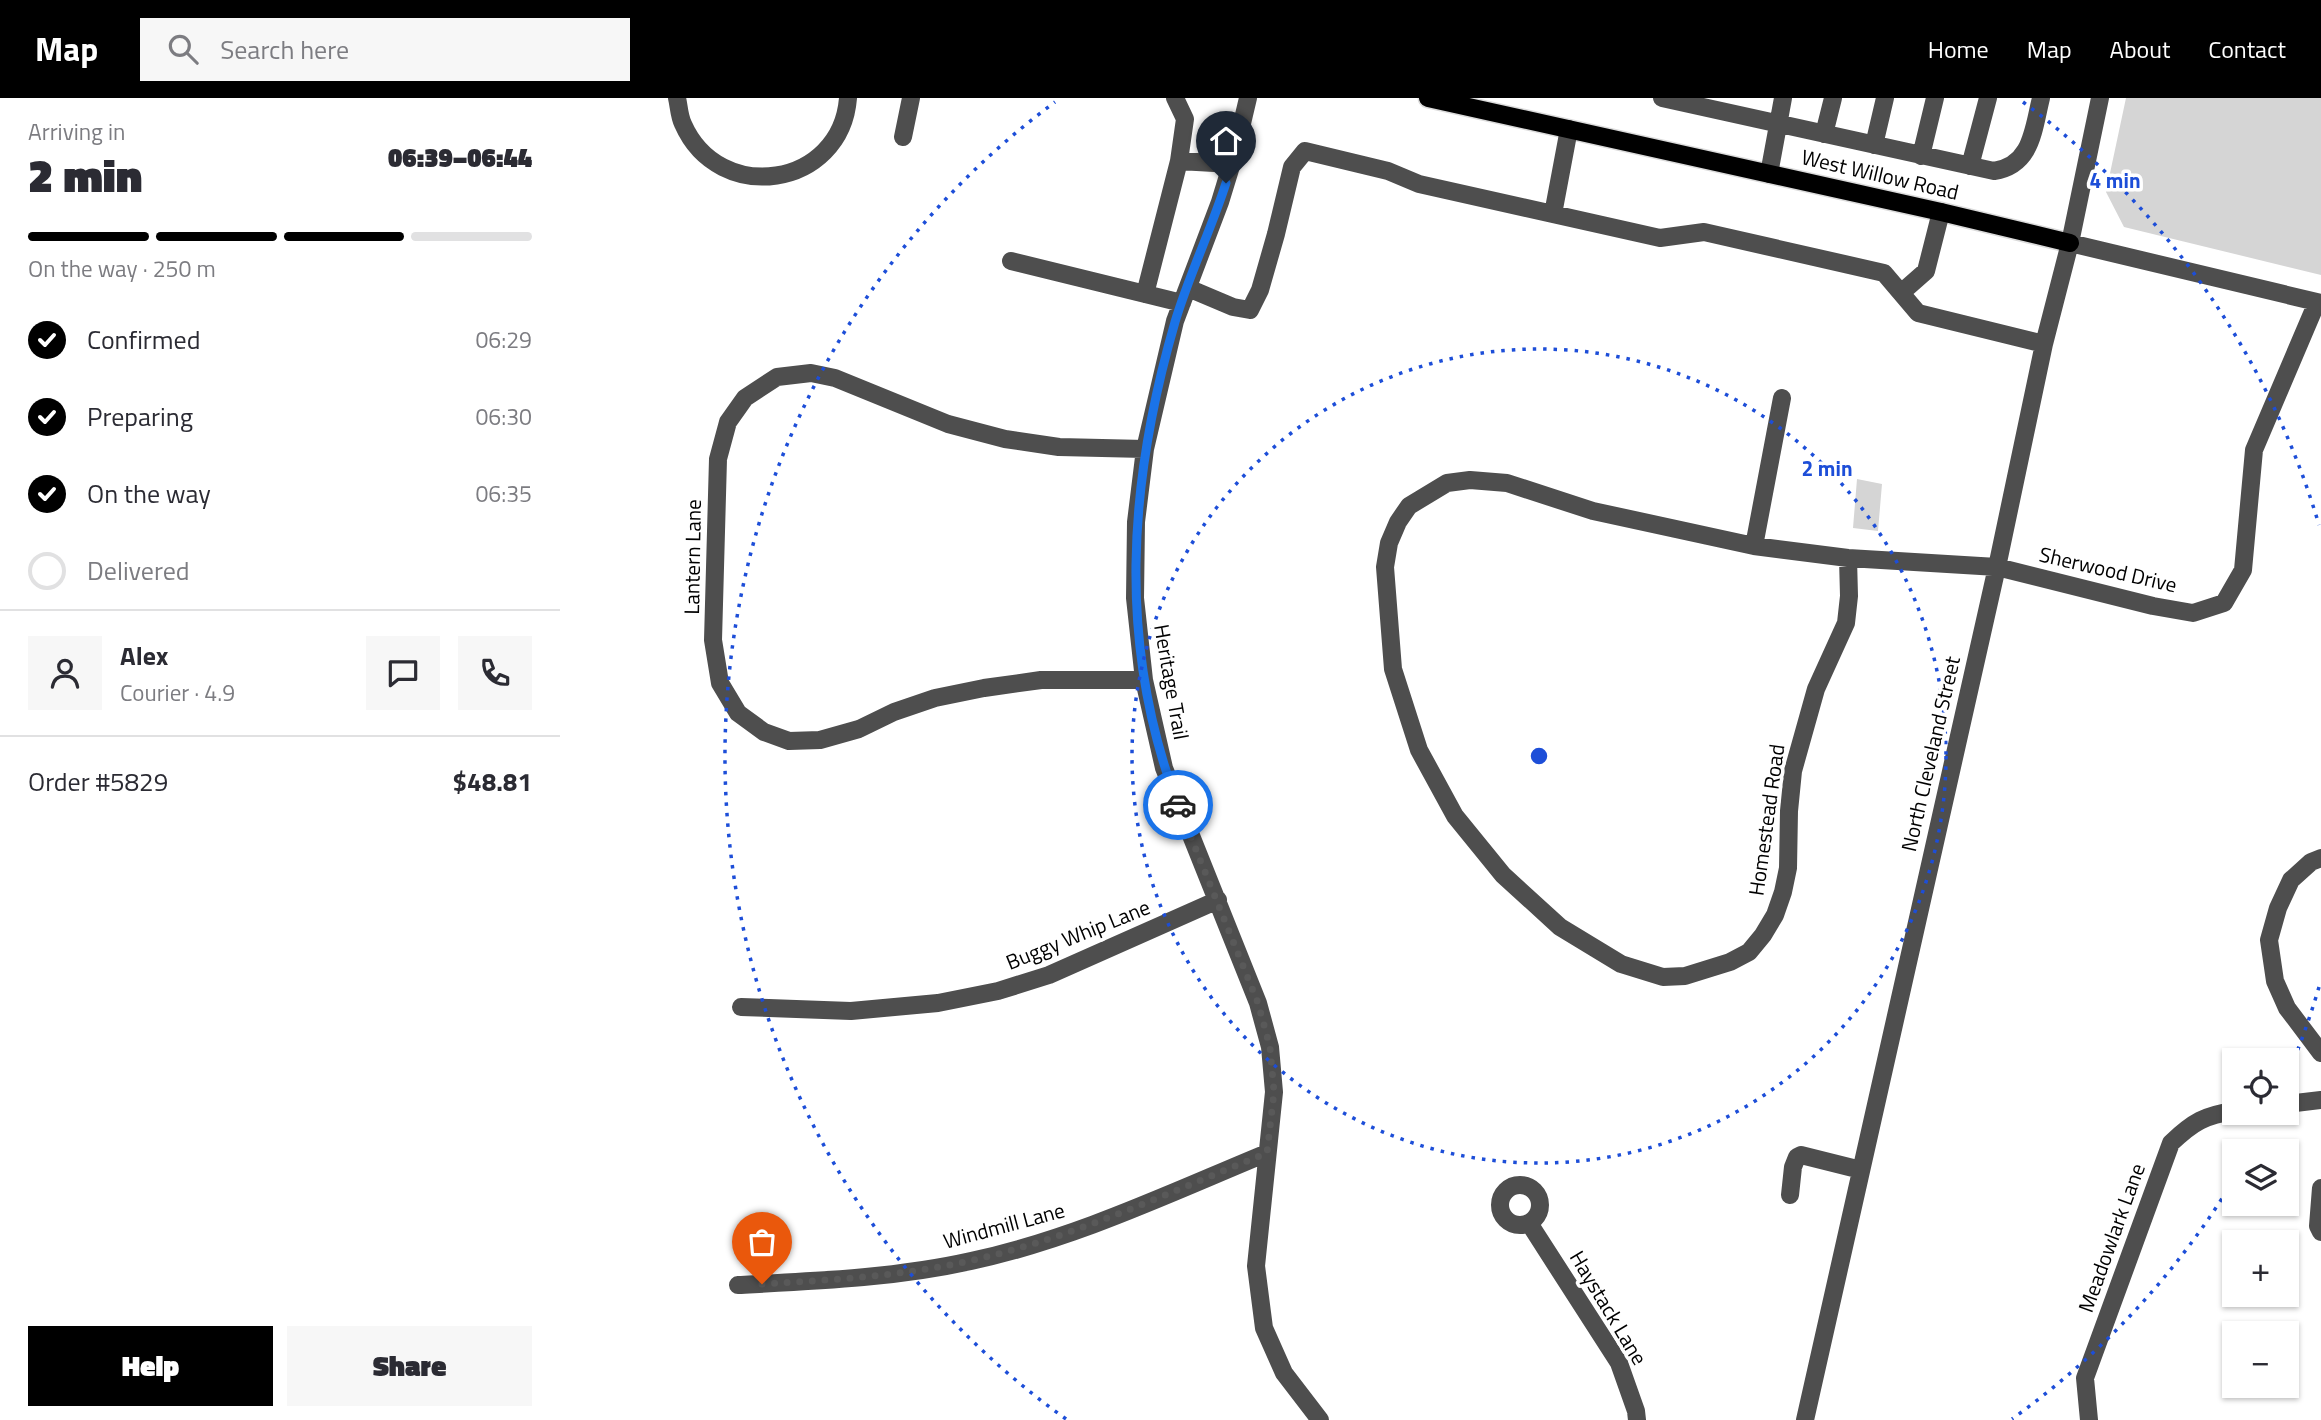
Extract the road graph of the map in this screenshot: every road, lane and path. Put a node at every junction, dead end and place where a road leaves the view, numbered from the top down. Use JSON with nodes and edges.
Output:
{"nodes":[{"id":1,"x":677,"y":98,"type":"edge"},
{"id":2,"x":848,"y":98,"type":"edge"},
{"id":3,"x":911,"y":98,"type":"edge"},
{"id":4,"x":1175,"y":98,"type":"edge"},
{"id":5,"x":1248,"y":98,"type":"edge"},
{"id":6,"x":1428,"y":98,"type":"edge"},
{"id":7,"x":1662,"y":98,"type":"edge"},
{"id":8,"x":1783,"y":98,"type":"edge"},
{"id":9,"x":1833,"y":98,"type":"edge"},
{"id":10,"x":1885,"y":98,"type":"edge"},
{"id":11,"x":1935,"y":98,"type":"edge"},
{"id":12,"x":1988,"y":98,"type":"edge"},
{"id":13,"x":2041,"y":98,"type":"edge"},
{"id":14,"x":2101,"y":98,"type":"edge"},
{"id":15,"x":1478,"y":103,"type":"edge"},
{"id":16,"x":1731,"y":106,"type":"edge"},
{"id":17,"x":1777,"y":124,"type":"junction"},
{"id":18,"x":1569,"y":129,"type":"junction"},
{"id":19,"x":1824,"y":134,"type":"junction"},
{"id":20,"x":903,"y":137,"type":"dead end"},
{"id":21,"x":1874,"y":145,"type":"junction"},
{"id":22,"x":1921,"y":156,"type":"junction"},
{"id":23,"x":1179,"y":161,"type":"junction"},
{"id":24,"x":1232,"y":164,"type":"junction"},
{"id":25,"x":1970,"y":166,"type":"junction"},
{"id":26,"x":1769,"y":174,"type":"junction"},
{"id":27,"x":1941,"y":212,"type":"junction"},
{"id":28,"x":1553,"y":214,"type":"junction"},
{"id":29,"x":2070,"y":243,"type":"junction"},
{"id":30,"x":1011,"y":261,"type":"dead end"},
{"id":31,"x":1901,"y":293,"type":"junction"},
{"id":32,"x":1145,"y":294,"type":"junction"},
{"id":33,"x":1185,"y":295,"type":"junction"},
{"id":34,"x":2319,"y":303,"type":"edge"},
{"id":35,"x":2044,"y":344,"type":"junction"},
{"id":36,"x":1782,"y":398,"type":"dead end"},
{"id":37,"x":1145,"y":449,"type":"junction"},
{"id":38,"x":1754,"y":546,"type":"junction"},
{"id":39,"x":1848,"y":558,"type":"junction"},
{"id":40,"x":1997,"y":566,"type":"junction"},
{"id":41,"x":1144,"y":680,"type":"junction"},
{"id":42,"x":2321,"y":858,"type":"edge"},
{"id":43,"x":1218,"y":900,"type":"junction"},
{"id":44,"x":741,"y":1007,"type":"dead end"},
{"id":45,"x":2321,"y":1053,"type":"edge"},
{"id":46,"x":2321,"y":1100,"type":"edge"},
{"id":47,"x":2299,"y":1103,"type":"edge"},
{"id":48,"x":2222,"y":1112,"type":"edge"},
{"id":49,"x":1267,"y":1153,"type":"junction"},
{"id":50,"x":1861,"y":1170,"type":"junction"},
{"id":51,"x":2321,"y":1188,"type":"edge"},
{"id":52,"x":1790,"y":1195,"type":"dead end"},
{"id":53,"x":1529,"y":1223,"type":"dead end"},
{"id":54,"x":2321,"y":1232,"type":"edge"},
{"id":55,"x":738,"y":1285,"type":"dead end"},
{"id":56,"x":1312,"y":1419,"type":"edge"},
{"id":57,"x":1637,"y":1420,"type":"edge"},
{"id":58,"x":1805,"y":1420,"type":"edge"},
{"id":59,"x":2089,"y":1420,"type":"edge"}],
"edges":[{"from":1,"to":2,"type":"street"},
{"from":3,"to":20,"type":"street"},
{"from":4,"to":23,"type":"street"},
{"from":5,"to":24,"type":"street","name":"Heritage Trail"},
{"from":6,"to":15,"type":"main road","name":"West Willow Road"},
{"from":7,"to":16,"type":"street"},
{"from":8,"to":17,"type":"street"},
{"from":9,"to":19,"type":"street"},
{"from":10,"to":21,"type":"street"},
{"from":11,"to":22,"type":"street"},
{"from":12,"to":25,"type":"street"},
{"from":13,"to":25,"type":"street"},
{"from":14,"to":29,"type":"street","name":"North Cleveland Street"},
{"from":15,"to":18,"type":"main road","name":"West Willow Road"},
{"from":16,"to":17,"type":"street"},
{"from":17,"to":19,"type":"street"},
{"from":17,"to":26,"type":"street"},
{"from":18,"to":26,"type":"main road","name":"West Willow Road"},
{"from":18,"to":28,"type":"street"},
{"from":19,"to":21,"type":"street"},
{"from":21,"to":22,"type":"street"},
{"from":22,"to":25,"type":"street"},
{"from":23,"to":24,"type":"street"},
{"from":23,"to":32,"type":"street"},
{"from":24,"to":33,"type":"street","name":"Heritage Trail"},
{"from":26,"to":27,"type":"main road","name":"West Willow Road"},
{"from":27,"to":29,"type":"main road","name":"West Willow Road"},
{"from":27,"to":31,"type":"street"},
{"from":28,"to":31,"type":"street"},
{"from":28,"to":33,"type":"street"},
{"from":29,"to":34,"type":"street","name":"West Willow Road"},
{"from":29,"to":35,"type":"street","name":"North Cleveland Street"},
{"from":30,"to":32,"type":"street"},
{"from":31,"to":35,"type":"street"},
{"from":32,"to":33,"type":"street"},
{"from":33,"to":37,"type":"street","name":"Heritage Trail"},
{"from":34,"to":40,"type":"street","name":"Sherwood Drive"},
{"from":35,"to":40,"type":"street","name":"North Cleveland Street"},
{"from":36,"to":38,"type":"street"},
{"from":37,"to":41,"type":"street","name":"Heritage Trail"},
{"from":37,"to":41,"type":"street","name":"Lantern Lane"},
{"from":38,"to":39,"type":"street","name":"Homestead Road"},
{"from":38,"to":39,"type":"street","name":"Homestead Road"},
{"from":39,"to":40,"type":"street","name":"Homestead Road"},
{"from":40,"to":50,"type":"street","name":"North Cleveland Street"},
{"from":41,"to":43,"type":"street","name":"Heritage Trail"},
{"from":42,"to":45,"type":"street"},
{"from":43,"to":44,"type":"street","name":"Buggy Whip Lane"},
{"from":43,"to":49,"type":"street","name":"Heritage Trail"},
{"from":46,"to":47,"type":"street"},
{"from":48,"to":59,"type":"street","name":"Meadowlark Lane"},
{"from":49,"to":55,"type":"street","name":"Windmill Lane"},
{"from":49,"to":56,"type":"street","name":"Heritage Trail"},
{"from":50,"to":52,"type":"street"},
{"from":50,"to":58,"type":"street","name":"North Cleveland Street"},
{"from":51,"to":54,"type":"street"},
{"from":53,"to":57,"type":"street","name":"Haystack Lane"}]}
